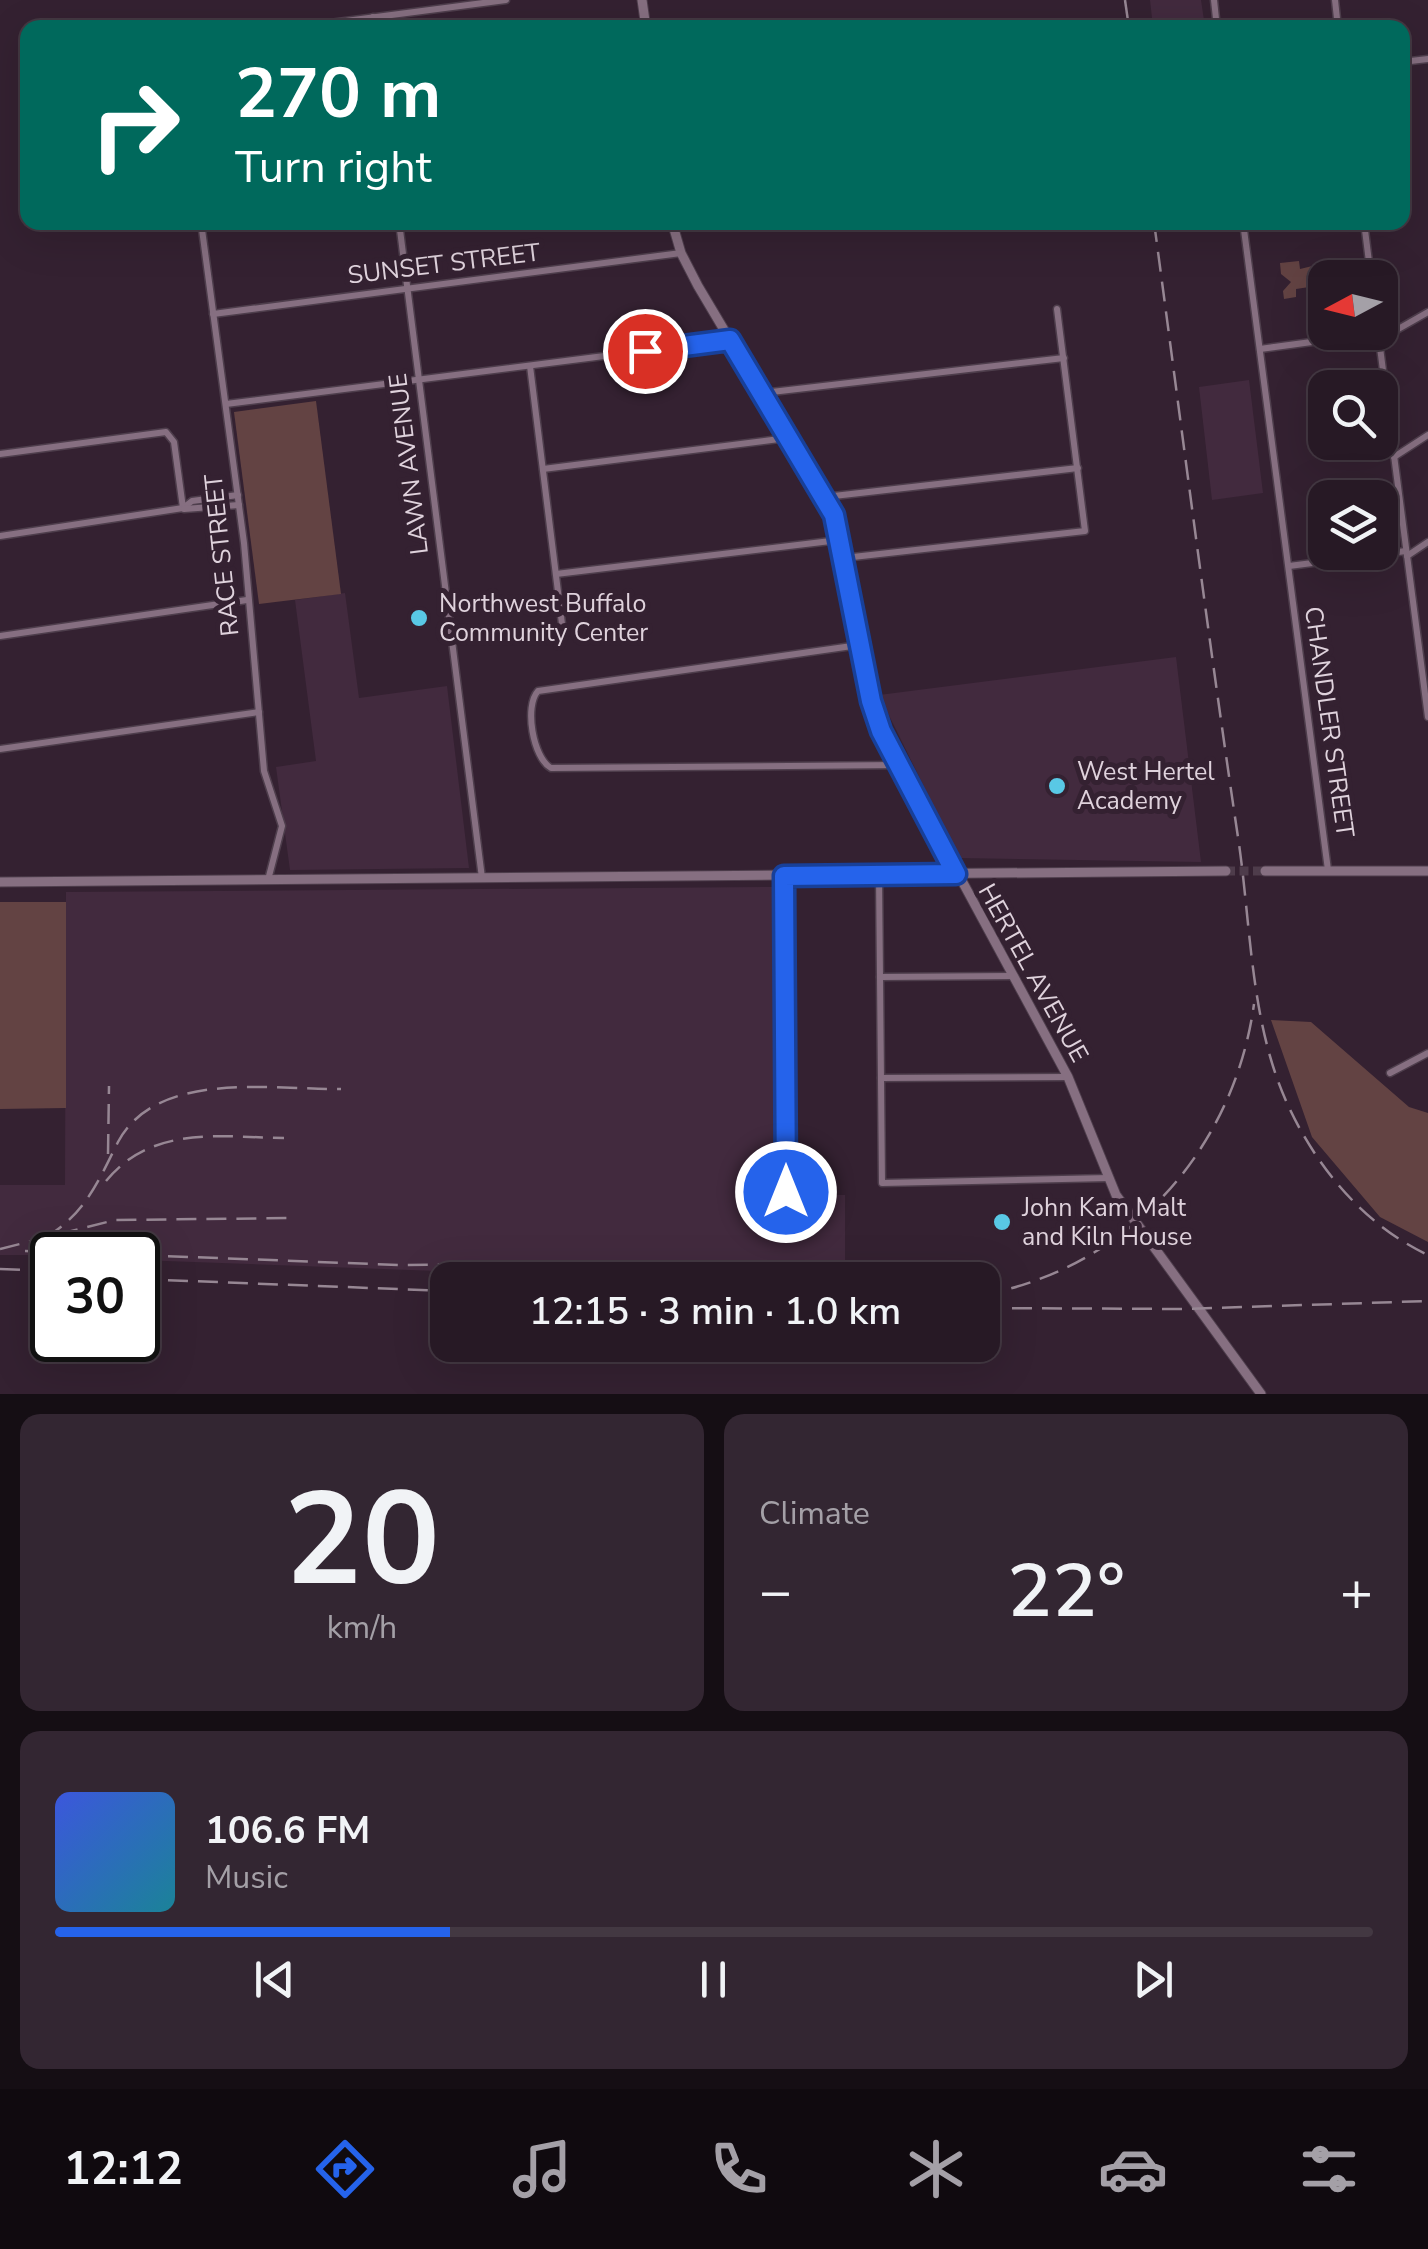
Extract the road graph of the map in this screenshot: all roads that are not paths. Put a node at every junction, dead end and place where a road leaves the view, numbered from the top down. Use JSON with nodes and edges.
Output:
{"nodes":[{"id":1,"x":506,"y":0,"type":"edge"},
{"id":2,"x":373,"y":17,"type":"junction"},
{"id":3,"x":351,"y":20,"type":"edge"},
{"id":4,"x":373,"y":20,"type":"edge"},
{"id":5,"x":202,"y":230,"type":"edge"},
{"id":6,"x":400,"y":230,"type":"edge"},
{"id":7,"x":674,"y":230,"type":"edge"},
{"id":8,"x":1244,"y":230,"type":"edge"},
{"id":9,"x":1365,"y":230,"type":"edge"},
{"id":10,"x":681,"y":253,"type":"junction"},
{"id":11,"x":1369,"y":260,"type":"edge"},
{"id":12,"x":408,"y":290,"type":"junction"},
{"id":13,"x":1058,"y":309,"type":"dead end"},
{"id":14,"x":1428,"y":312,"type":"edge"},
{"id":15,"x":213,"y":314,"type":"junction"},
{"id":16,"x":1398,"y":326,"type":"edge"},
{"id":17,"x":730,"y":340,"type":"junction"},
{"id":18,"x":1308,"y":344,"type":"edge"},
{"id":19,"x":1260,"y":349,"type":"junction"},
{"id":20,"x":1064,"y":358,"type":"junction"},
{"id":21,"x":530,"y":366,"type":"junction"},
{"id":22,"x":418,"y":380,"type":"junction"},
{"id":23,"x":762,"y":394,"type":"junction"},
{"id":24,"x":226,"y":404,"type":"junction"},
{"id":25,"x":1428,"y":435,"type":"edge"},
{"id":26,"x":788,"y":438,"type":"junction"},
{"id":27,"x":0,"y":454,"type":"edge"},
{"id":28,"x":1398,"y":454,"type":"edge"},
{"id":29,"x":1394,"y":460,"type":"edge"},
{"id":30,"x":1078,"y":468,"type":"junction"},
{"id":31,"x":543,"y":469,"type":"junction"},
{"id":32,"x":238,"y":495,"type":"junction"},
{"id":33,"x":824,"y":496,"type":"junction"},
{"id":34,"x":239,"y":505,"type":"junction"},
{"id":35,"x":183,"y":508,"type":"junction"},
{"id":36,"x":0,"y":536,"type":"edge"},
{"id":37,"x":840,"y":540,"type":"junction"},
{"id":38,"x":1428,"y":542,"type":"edge"},
{"id":39,"x":1407,"y":554,"type":"junction"},
{"id":40,"x":844,"y":558,"type":"junction"},
{"id":41,"x":1288,"y":566,"type":"junction"},
{"id":42,"x":556,"y":574,"type":"junction"},
{"id":43,"x":247,"y":600,"type":"junction"},
{"id":44,"x":562,"y":624,"type":"dead end"},
{"id":45,"x":0,"y":636,"type":"edge"},
{"id":46,"x":859,"y":645,"type":"junction"},
{"id":47,"x":1425,"y":674,"type":"edge"},
{"id":48,"x":259,"y":712,"type":"junction"},
{"id":49,"x":1428,"y":717,"type":"edge"},
{"id":50,"x":0,"y":749,"type":"edge"},
{"id":51,"x":898,"y":765,"type":"junction"},
{"id":52,"x":1328,"y":870,"type":"junction"},
{"id":53,"x":1226,"y":871,"type":"tunnel mouth"},
{"id":54,"x":1265,"y":871,"type":"tunnel mouth"},
{"id":55,"x":1428,"y":871,"type":"edge"},
{"id":56,"x":956,"y":874,"type":"junction"},
{"id":57,"x":784,"y":876,"type":"junction"},
{"id":58,"x":878,"y":876,"type":"junction"},
{"id":59,"x":482,"y":879,"type":"junction"},
{"id":60,"x":268,"y":881,"type":"junction"},
{"id":61,"x":0,"y":882,"type":"edge"},
{"id":62,"x":1011,"y":976,"type":"junction"},
{"id":63,"x":880,"y":977,"type":"junction"},
{"id":64,"x":1428,"y":1052,"type":"edge"},
{"id":65,"x":1390,"y":1073,"type":"dead end"},
{"id":66,"x":1068,"y":1077,"type":"junction"},
{"id":67,"x":881,"y":1078,"type":"junction"},
{"id":68,"x":1109,"y":1178,"type":"junction"},
{"id":69,"x":786,"y":1192,"type":"dead end"},
{"id":70,"x":1261,"y":1394,"type":"edge"}],
"edges":[{"from":1,"to":2,"type":"street"},
{"from":2,"to":3,"type":"street"},
{"from":2,"to":4,"type":"street"},
{"from":5,"to":15,"type":"street","name":"RACE STREET"},
{"from":6,"to":12,"type":"street","name":"LAWN AVENUE"},
{"from":7,"to":10,"type":"main road","name":"HERTEL AVENUE"},
{"from":8,"to":19,"type":"street","name":"CHANDLER STREET"},
{"from":9,"to":11,"type":"street"},
{"from":10,"to":12,"type":"street","name":"SUNSET STREET"},
{"from":10,"to":17,"type":"main road","name":"HERTEL AVENUE"},
{"from":12,"to":15,"type":"street","name":"SUNSET STREET"},
{"from":12,"to":22,"type":"street","name":"LAWN AVENUE"},
{"from":13,"to":20,"type":"street"},
{"from":14,"to":16,"type":"street"},
{"from":15,"to":24,"type":"street","name":"RACE STREET"},
{"from":17,"to":21,"type":"street"},
{"from":17,"to":23,"type":"main road","name":"HERTEL AVENUE"},
{"from":18,"to":19,"type":"street"},
{"from":19,"to":41,"type":"street","name":"CHANDLER STREET"},
{"from":20,"to":23,"type":"street"},
{"from":20,"to":30,"type":"street"},
{"from":21,"to":22,"type":"street"},
{"from":21,"to":31,"type":"street"},
{"from":22,"to":24,"type":"street"},
{"from":22,"to":59,"type":"street","name":"LAWN AVENUE"},
{"from":23,"to":26,"type":"main road","name":"HERTEL AVENUE"},
{"from":24,"to":32,"type":"street","name":"RACE STREET"},
{"from":25,"to":28,"type":"street"},
{"from":26,"to":31,"type":"street"},
{"from":26,"to":33,"type":"main road","name":"HERTEL AVENUE"},
{"from":27,"to":35,"type":"street"},
{"from":29,"to":39,"type":"street"},
{"from":30,"to":33,"type":"street"},
{"from":30,"to":40,"type":"street"},
{"from":31,"to":42,"type":"street"},
{"from":32,"to":34,"type":"street","name":"RACE STREET"},
{"from":32,"to":35,"type":"street"},
{"from":33,"to":37,"type":"main road","name":"HERTEL AVENUE"},
{"from":34,"to":35,"type":"street"},
{"from":34,"to":43,"type":"street","name":"RACE STREET"},
{"from":35,"to":36,"type":"street"},
{"from":37,"to":40,"type":"main road","name":"HERTEL AVENUE"},
{"from":37,"to":42,"type":"street"},
{"from":38,"to":39,"type":"street"},
{"from":39,"to":41,"type":"street"},
{"from":39,"to":47,"type":"street"},
{"from":40,"to":46,"type":"main road","name":"HERTEL AVENUE"},
{"from":41,"to":52,"type":"street","name":"CHANDLER STREET"},
{"from":42,"to":44,"type":"street"},
{"from":43,"to":45,"type":"street"},
{"from":43,"to":48,"type":"street","name":"RACE STREET"},
{"from":46,"to":51,"type":"main road","name":"HERTEL AVENUE"},
{"from":46,"to":51,"type":"street"},
{"from":47,"to":49,"type":"street"},
{"from":48,"to":50,"type":"street"},
{"from":48,"to":60,"type":"street","name":"RACE STREET"},
{"from":51,"to":56,"type":"main road","name":"HERTEL AVENUE"},
{"from":52,"to":54,"type":"main road"},
{"from":52,"to":55,"type":"main road"},
{"from":53,"to":56,"type":"main road"},
{"from":56,"to":58,"type":"main road"},
{"from":56,"to":62,"type":"main road","name":"HERTEL AVENUE"},
{"from":57,"to":58,"type":"main road"},
{"from":57,"to":59,"type":"main road"},
{"from":57,"to":69,"type":"street"},
{"from":58,"to":63,"type":"street"},
{"from":59,"to":60,"type":"main road"},
{"from":60,"to":61,"type":"main road"},
{"from":62,"to":63,"type":"street"},
{"from":62,"to":66,"type":"main road","name":"HERTEL AVENUE"},
{"from":63,"to":67,"type":"street"},
{"from":64,"to":65,"type":"street"},
{"from":66,"to":67,"type":"street"},
{"from":66,"to":68,"type":"main road","name":"HERTEL AVENUE"},
{"from":67,"to":68,"type":"street"},
{"from":68,"to":70,"type":"main road","name":"HERTEL AVENUE"}]}
